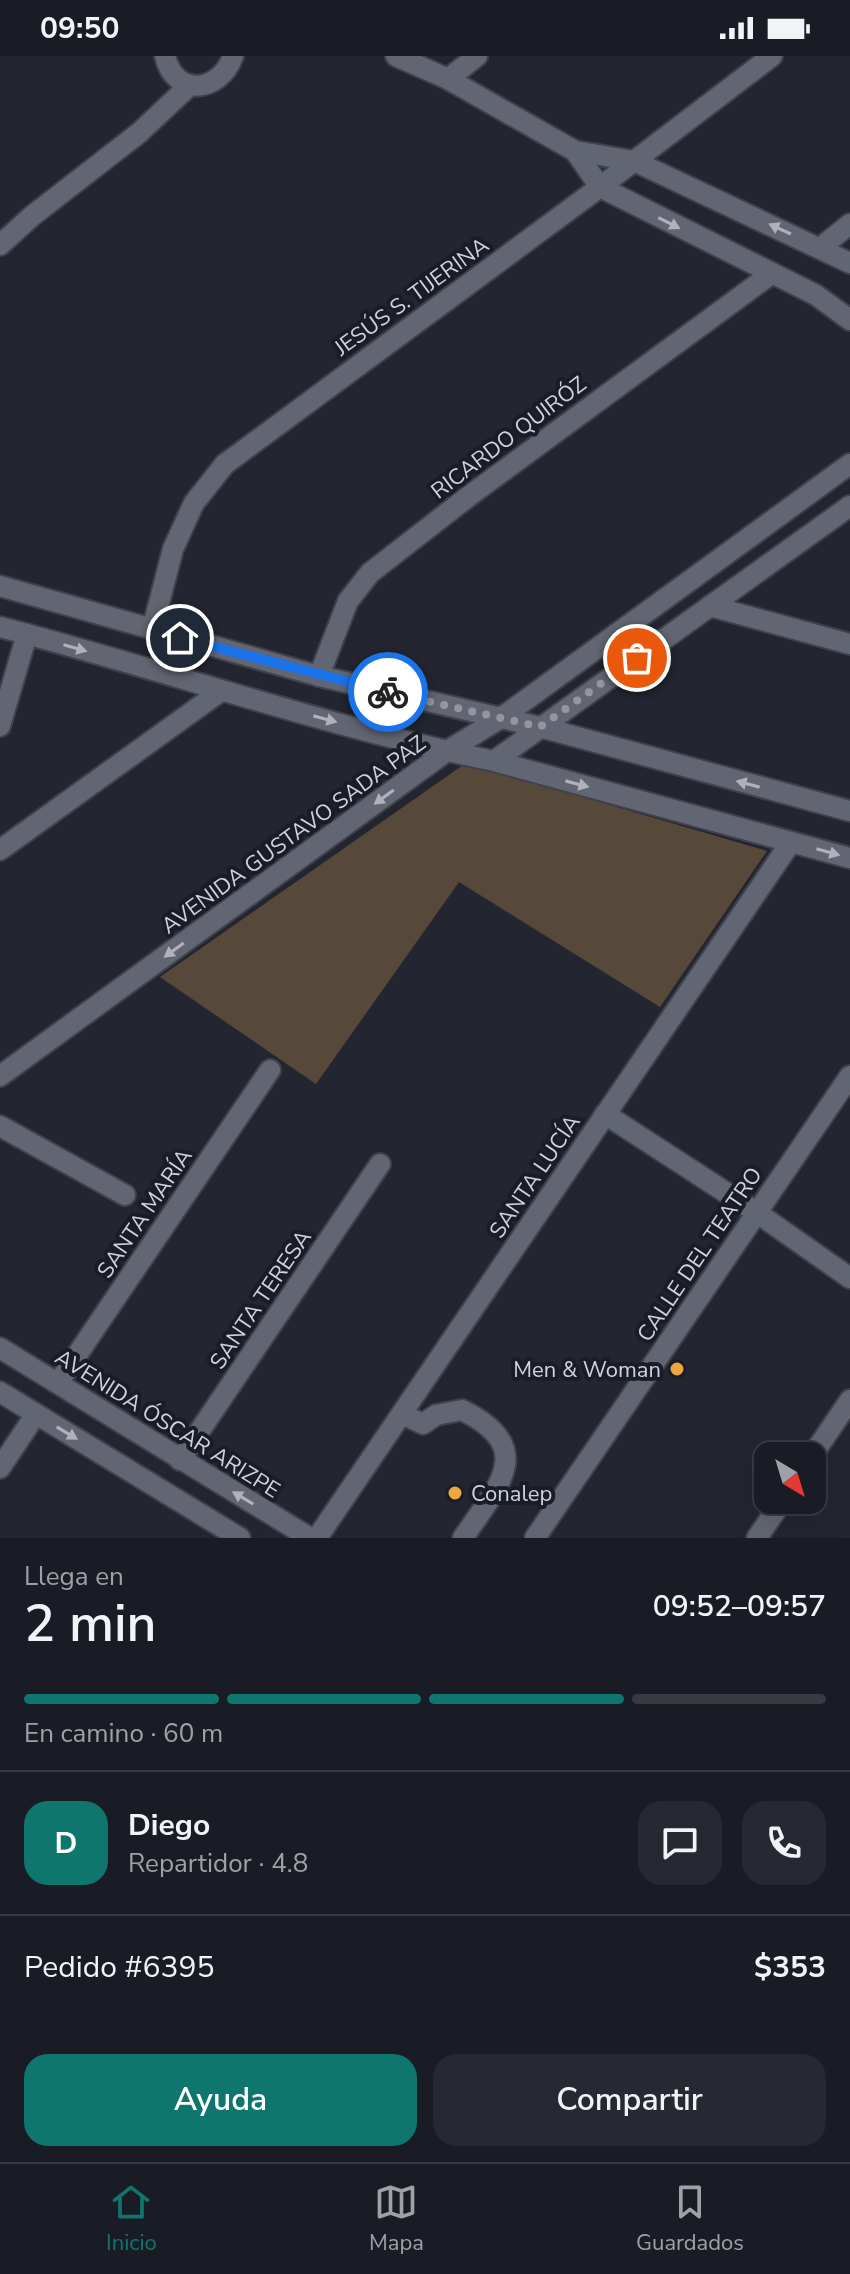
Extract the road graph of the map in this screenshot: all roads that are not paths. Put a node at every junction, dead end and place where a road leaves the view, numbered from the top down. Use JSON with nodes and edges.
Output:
{"nodes":[{"id":1,"x":233,"y":56,"type":"edge"},
{"id":2,"x":396,"y":56,"type":"edge"},
{"id":3,"x":477,"y":56,"type":"edge"},
{"id":4,"x":772,"y":56,"type":"edge"},
{"id":5,"x":163,"y":57,"type":"edge"},
{"id":6,"x":448,"y":79,"type":"junction"},
{"id":7,"x":190,"y":85,"type":"junction"},
{"id":8,"x":575,"y":151,"type":"junction"},
{"id":9,"x":634,"y":161,"type":"junction"},
{"id":10,"x":600,"y":187,"type":"junction"},
{"id":11,"x":850,"y":224,"type":"edge"},
{"id":12,"x":0,"y":245,"type":"edge"},
{"id":13,"x":820,"y":248,"type":"junction"},
{"id":14,"x":850,"y":263,"type":"edge"},
{"id":15,"x":771,"y":274,"type":"junction"},
{"id":16,"x":850,"y":320,"type":"edge"},
{"id":17,"x":850,"y":464,"type":"edge"},
{"id":18,"x":850,"y":506,"type":"edge"},
{"id":19,"x":0,"y":586,"type":"edge"},
{"id":20,"x":710,"y":606,"type":"junction"},
{"id":21,"x":0,"y":627,"type":"edge"},
{"id":22,"x":152,"y":630,"type":"junction"},
{"id":23,"x":27,"y":634,"type":"junction"},
{"id":24,"x":850,"y":644,"type":"edge"},
{"id":25,"x":319,"y":676,"type":"junction"},
{"id":26,"x":221,"y":691,"type":"junction"},
{"id":27,"x":501,"y":718,"type":"junction"},
{"id":28,"x":0,"y":726,"type":"edge"},
{"id":29,"x":540,"y":727,"type":"junction"},
{"id":30,"x":447,"y":751,"type":"junction"},
{"id":31,"x":494,"y":761,"type":"junction"},
{"id":32,"x":850,"y":811,"type":"edge"},
{"id":33,"x":791,"y":842,"type":"junction"},
{"id":34,"x":0,"y":850,"type":"edge"},
{"id":35,"x":850,"y":858,"type":"edge"},
{"id":36,"x":270,"y":1070,"type":"dead end"},
{"id":37,"x":0,"y":1076,"type":"edge"},
{"id":38,"x":850,"y":1076,"type":"edge"},
{"id":39,"x":605,"y":1114,"type":"junction"},
{"id":40,"x":0,"y":1126,"type":"edge"},
{"id":41,"x":380,"y":1164,"type":"dead end"},
{"id":42,"x":125,"y":1195,"type":"dead end"},
{"id":43,"x":756,"y":1212,"type":"junction"},
{"id":44,"x":850,"y":1278,"type":"edge"},
{"id":45,"x":0,"y":1348,"type":"edge"},
{"id":46,"x":58,"y":1383,"type":"junction"},
{"id":47,"x":0,"y":1392,"type":"edge"},
{"id":48,"x":850,"y":1400,"type":"edge"},
{"id":49,"x":36,"y":1414,"type":"junction"},
{"id":50,"x":402,"y":1414,"type":"junction"},
{"id":51,"x":822,"y":1442,"type":"edge"},
{"id":52,"x":180,"y":1460,"type":"junction"},
{"id":53,"x":0,"y":1468,"type":"edge"},
{"id":54,"x":773,"y":1514,"type":"edge"},
{"id":55,"x":240,"y":1538,"type":"edge"},
{"id":56,"x":310,"y":1538,"type":"edge"},
{"id":57,"x":317,"y":1538,"type":"edge"},
{"id":58,"x":463,"y":1538,"type":"edge"},
{"id":59,"x":535,"y":1538,"type":"edge"},
{"id":60,"x":757,"y":1538,"type":"edge"}],
"edges":[{"from":1,"to":7,"type":"street"},
{"from":2,"to":6,"type":"street"},
{"from":3,"to":6,"type":"street"},
{"from":4,"to":9,"type":"street","name":"JESÚS S. TIJERINA"},
{"from":5,"to":7,"type":"street"},
{"from":6,"to":8,"type":"street"},
{"from":7,"to":12,"type":"street"},
{"from":8,"to":9,"type":"street"},
{"from":8,"to":10,"type":"street"},
{"from":9,"to":10,"type":"street","name":"JESÚS S. TIJERINA"},
{"from":13,"to":9,"type":"street","one_way":true},
{"from":10,"to":15,"type":"street","one_way":true},
{"from":10,"to":22,"type":"street","name":"JESÚS S. TIJERINA"},
{"from":11,"to":13,"type":"street"},
{"from":13,"to":14,"type":"street"},
{"from":15,"to":16,"type":"street"},
{"from":15,"to":25,"type":"street","name":"RICARDO QUIRÓZ"},
{"from":17,"to":27,"type":"street","name":"AVENIDA GUSTAVO SADA PAZ"},
{"from":18,"to":20,"type":"street"},
{"from":19,"to":22,"type":"street"},
{"from":20,"to":24,"type":"street"},
{"from":20,"to":29,"type":"street"},
{"from":21,"to":23,"type":"street"},
{"from":22,"to":25,"type":"street"},
{"from":23,"to":26,"type":"street","one_way":true},
{"from":23,"to":28,"type":"street"},
{"from":25,"to":27,"type":"street"},
{"from":26,"to":30,"type":"street","one_way":true},
{"from":26,"to":34,"type":"street"},
{"from":27,"to":29,"type":"street"},
{"from":27,"to":30,"type":"street","name":"AVENIDA GUSTAVO SADA PAZ"},
{"from":29,"to":31,"type":"street"},
{"from":32,"to":29,"type":"street","one_way":true},
{"from":30,"to":31,"type":"street"},
{"from":30,"to":37,"type":"street","name":"AVENIDA GUSTAVO SADA PAZ","one_way":true},
{"from":31,"to":33,"type":"street","one_way":true},
{"from":33,"to":35,"type":"street","one_way":true},
{"from":33,"to":39,"type":"street","name":"SANTA LUCÍA"},
{"from":36,"to":46,"type":"street","name":"SANTA MARÍA"},
{"from":38,"to":43,"type":"street","name":"CALLE DEL TEATRO"},
{"from":39,"to":43,"type":"street"},
{"from":39,"to":50,"type":"street","name":"SANTA LUCÍA"},
{"from":40,"to":42,"type":"street"},
{"from":41,"to":52,"type":"street","name":"SANTA TERESA"},
{"from":43,"to":44,"type":"street"},
{"from":43,"to":59,"type":"street","name":"CALLE DEL TEATRO"},
{"from":45,"to":46,"type":"street","name":"AVENIDA ÓSCAR ARIZPE"},
{"from":46,"to":52,"type":"street","name":"AVENIDA ÓSCAR ARIZPE"},
{"from":47,"to":49,"type":"street"},
{"from":48,"to":51,"type":"street"},
{"from":49,"to":53,"type":"street"},
{"from":49,"to":55,"type":"street","one_way":true},
{"from":50,"to":57,"type":"street","name":"SANTA LUCÍA"},
{"from":50,"to":58,"type":"street"},
{"from":56,"to":52,"type":"street","name":"AVENIDA ÓSCAR ARIZPE","one_way":true},
{"from":54,"to":60,"type":"street"}]}
